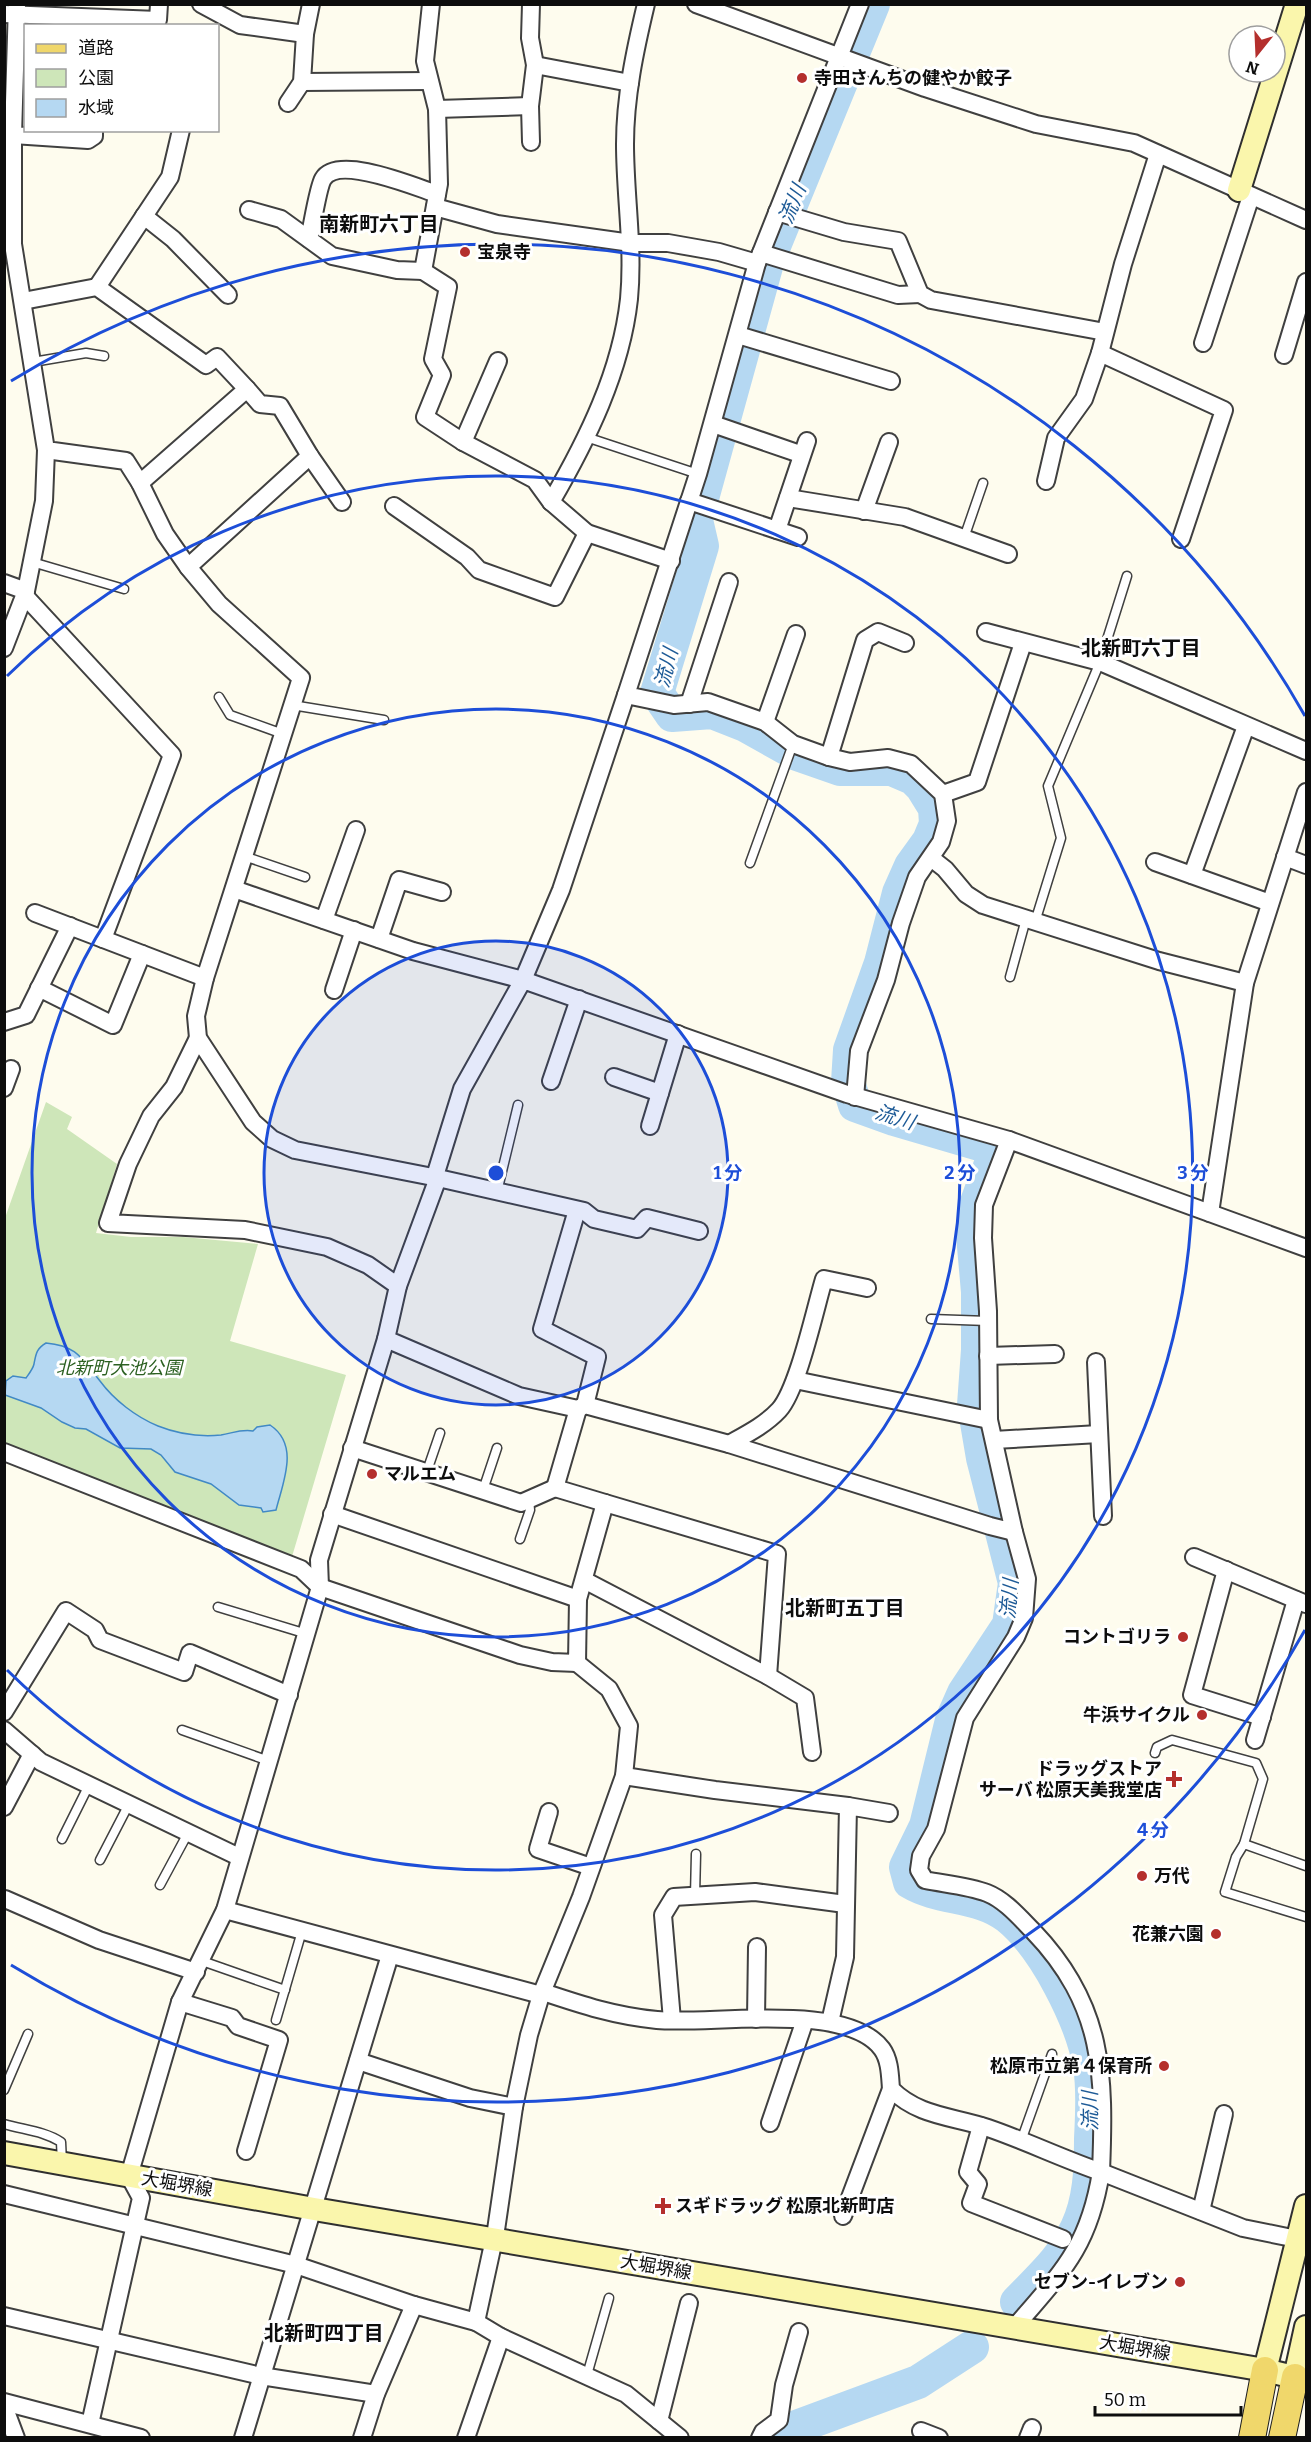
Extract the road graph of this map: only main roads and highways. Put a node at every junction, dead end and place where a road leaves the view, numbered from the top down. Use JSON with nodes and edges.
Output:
{"nodes":[{"id":1,"x":1297,"y":4,"type":"edge"},
{"id":2,"x":1245,"y":193,"type":"road end"},
{"id":3,"x":4,"y":2154,"type":"edge"},
{"id":4,"x":1306,"y":2206,"type":"edge"},
{"id":5,"x":1306,"y":2327,"type":"edge"},
{"id":6,"x":1265,"y":2370,"type":"junction"},
{"id":7,"x":1301,"y":2379,"type":"edge"},
{"id":8,"x":1252,"y":2438,"type":"edge"},
{"id":9,"x":1282,"y":2438,"type":"edge"}],
"edges":[{"from":1,"to":2,"type":"main road"},
{"from":3,"to":6,"type":"main road","name":"大堀堺線"},
{"from":4,"to":6,"type":"main road"},
{"from":5,"to":7,"type":"main road"},
{"from":6,"to":7,"type":"main road","name":"大堀堺線"},
{"from":6,"to":8,"type":"main road"},
{"from":7,"to":9,"type":"main road"}]}
